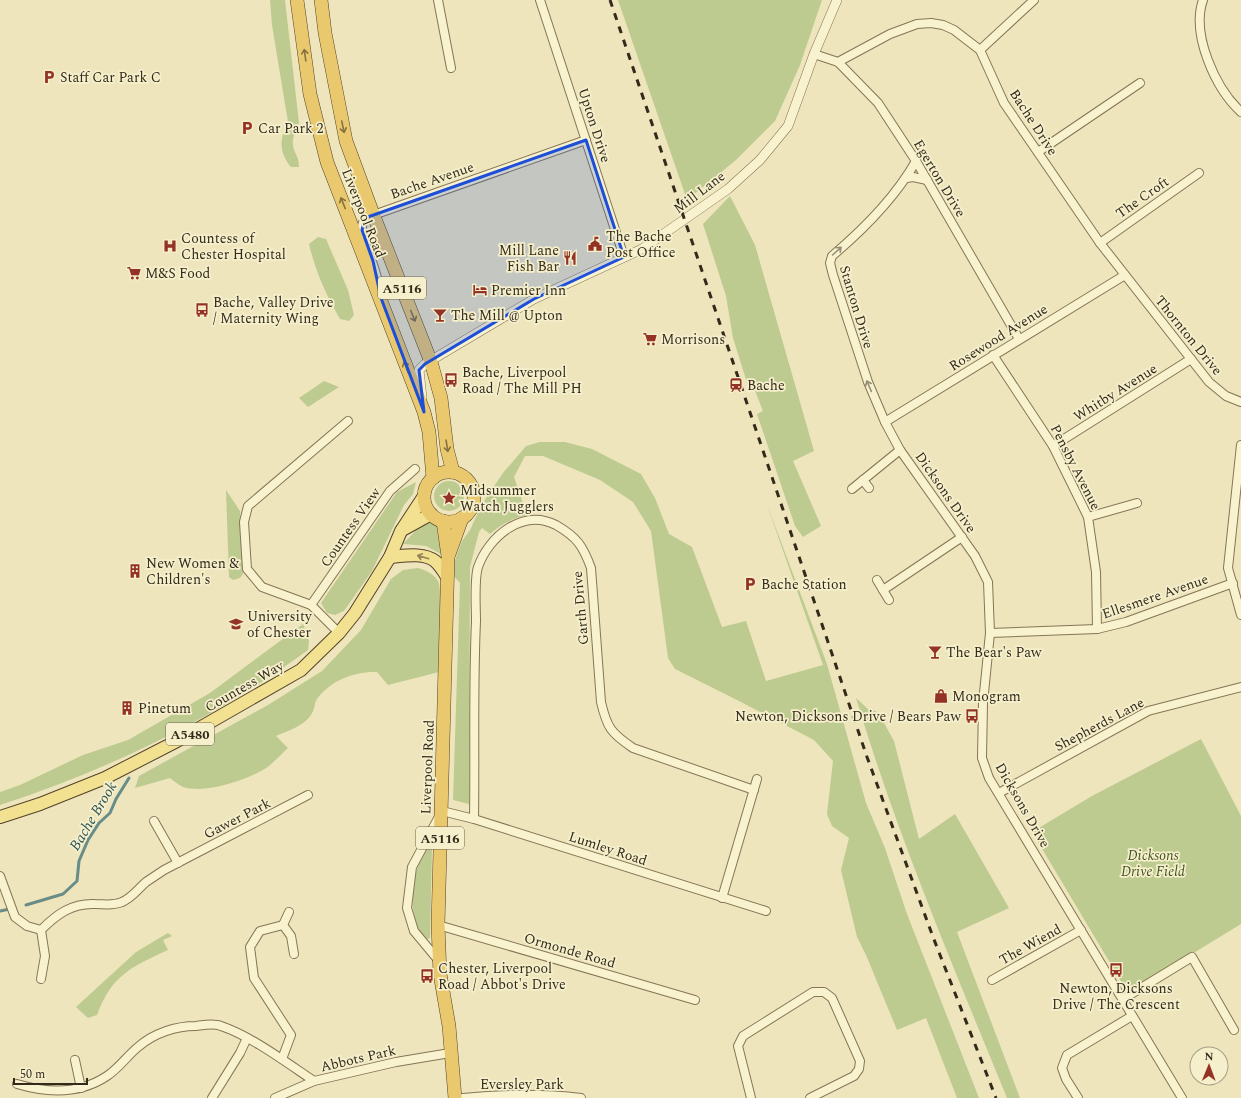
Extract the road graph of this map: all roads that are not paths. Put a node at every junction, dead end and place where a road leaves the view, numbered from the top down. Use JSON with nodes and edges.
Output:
{"nodes":[{"id":1,"x":297,"y":0,"type":"edge"},
{"id":2,"x":321,"y":0,"type":"edge"},
{"id":3,"x":438,"y":0,"type":"edge"},
{"id":4,"x":540,"y":0,"type":"edge"},
{"id":5,"x":837,"y":0,"type":"edge"},
{"id":6,"x":1034,"y":0,"type":"edge"},
{"id":7,"x":1203,"y":0,"type":"edge"},
{"id":8,"x":980,"y":50,"type":"junction"},
{"id":9,"x":814,"y":54,"type":"junction"},
{"id":10,"x":838,"y":62,"type":"junction"},
{"id":11,"x":451,"y":68,"type":"dead end"},
{"id":12,"x":1140,"y":84,"type":"dead end"},
{"id":13,"x":1241,"y":112,"type":"edge"},
{"id":14,"x":586,"y":140,"type":"junction"},
{"id":15,"x":1038,"y":152,"type":"junction"},
{"id":16,"x":916,"y":161,"type":"junction"},
{"id":17,"x":1199,"y":172,"type":"dead end"},
{"id":18,"x":906,"y":178,"type":"junction"},
{"id":19,"x":927,"y":180,"type":"junction"},
{"id":20,"x":372,"y":214,"type":"junction"},
{"id":21,"x":1100,"y":243,"type":"junction"},
{"id":22,"x":624,"y":257,"type":"junction"},
{"id":23,"x":1125,"y":275,"type":"junction"},
{"id":24,"x":381,"y":298,"type":"junction"},
{"id":25,"x":1019,"y":339,"type":"junction"},
{"id":26,"x":993,"y":355,"type":"junction"},
{"id":27,"x":1191,"y":359,"type":"junction"},
{"id":28,"x":431,"y":362,"type":"junction"},
{"id":29,"x":1241,"y":402,"type":"edge"},
{"id":30,"x":424,"y":412,"type":"junction"},
{"id":31,"x":348,"y":420,"type":"dead end"},
{"id":32,"x":885,"y":422,"type":"junction"},
{"id":33,"x":1241,"y":445,"type":"edge"},
{"id":34,"x":1053,"y":446,"type":"junction"},
{"id":35,"x":900,"y":450,"type":"junction"},
{"id":36,"x":415,"y":469,"type":"dead end"},
{"id":37,"x":453,"y":472,"type":"junction"},
{"id":38,"x":433,"y":478,"type":"junction"},
{"id":39,"x":863,"y":480,"type":"junction"},
{"id":40,"x":869,"y":488,"type":"dead end"},
{"id":41,"x":852,"y":489,"type":"dead end"},
{"id":42,"x":424,"y":496,"type":"junction"},
{"id":43,"x":1137,"y":503,"type":"dead end"},
{"id":44,"x":432,"y":514,"type":"junction"},
{"id":45,"x":1088,"y":517,"type":"junction"},
{"id":46,"x":462,"y":518,"type":"junction"},
{"id":47,"x":443,"y":521,"type":"junction"},
{"id":48,"x":401,"y":531,"type":"junction"},
{"id":49,"x":962,"y":537,"type":"junction"},
{"id":50,"x":448,"y":556,"type":"junction"},
{"id":51,"x":390,"y":557,"type":"junction"},
{"id":52,"x":447,"y":577,"type":"junction"},
{"id":53,"x":876,"y":580,"type":"dead end"},
{"id":54,"x":1232,"y":583,"type":"junction"},
{"id":55,"x":883,"y":590,"type":"junction"},
{"id":56,"x":890,"y":600,"type":"dead end"},
{"id":57,"x":311,"y":605,"type":"junction"},
{"id":58,"x":1241,"y":615,"type":"edge"},
{"id":59,"x":1097,"y":629,"type":"junction"},
{"id":60,"x":339,"y":633,"type":"junction"},
{"id":61,"x":990,"y":633,"type":"junction"},
{"id":62,"x":1241,"y":687,"type":"edge"},
{"id":63,"x":757,"y":779,"type":"dead end"},
{"id":64,"x":754,"y":790,"type":"junction"},
{"id":65,"x":999,"y":793,"type":"junction"},
{"id":66,"x":308,"y":795,"type":"dead end"},
{"id":67,"x":442,"y":811,"type":"junction"},
{"id":68,"x":0,"y":817,"type":"edge"},
{"id":69,"x":474,"y":819,"type":"junction"},
{"id":70,"x":154,"y":821,"type":"dead end"},
{"id":71,"x":178,"y":863,"type":"junction"},
{"id":72,"x":0,"y":878,"type":"edge"},
{"id":73,"x":722,"y":898,"type":"junction"},
{"id":74,"x":766,"y":911,"type":"dead end"},
{"id":75,"x":289,"y":912,"type":"dead end"},
{"id":76,"x":283,"y":925,"type":"junction"},
{"id":77,"x":438,"y":925,"type":"junction"},
{"id":78,"x":41,"y":930,"type":"junction"},
{"id":79,"x":1082,"y":930,"type":"junction"},
{"id":80,"x":294,"y":954,"type":"dead end"},
{"id":81,"x":439,"y":961,"type":"junction"},
{"id":82,"x":41,"y":979,"type":"dead end"},
{"id":83,"x":992,"y":980,"type":"dead end"},
{"id":84,"x":1123,"y":999,"type":"junction"},
{"id":85,"x":695,"y":1000,"type":"dead end"},
{"id":86,"x":1132,"y":1016,"type":"junction"},
{"id":87,"x":1234,"y":1030,"type":"dead end"},
{"id":88,"x":247,"y":1038,"type":"junction"},
{"id":89,"x":450,"y":1053,"type":"junction"},
{"id":90,"x":282,"y":1059,"type":"junction"},
{"id":91,"x":75,"y":1060,"type":"dead end"},
{"id":92,"x":314,"y":1081,"type":"junction"},
{"id":93,"x":17,"y":1084,"type":"dead end"},
{"id":94,"x":81,"y":1088,"type":"junction"},
{"id":95,"x":507,"y":1096,"type":"edge"},
{"id":96,"x":551,"y":1096,"type":"edge"},
{"id":97,"x":212,"y":1098,"type":"edge"},
{"id":98,"x":275,"y":1098,"type":"edge"},
{"id":99,"x":455,"y":1098,"type":"edge"},
{"id":100,"x":463,"y":1098,"type":"edge"},
{"id":101,"x":581,"y":1098,"type":"edge"},
{"id":102,"x":751,"y":1098,"type":"edge"},
{"id":103,"x":810,"y":1098,"type":"edge"},
{"id":104,"x":1078,"y":1098,"type":"edge"},
{"id":105,"x":1182,"y":1098,"type":"edge"}],
"edges":[{"from":24,"to":1,"type":"highway","name":"Liverpool Road","number":"A5116","one_way":true},
{"from":2,"to":20,"type":"highway","name":"Liverpool Road","number":"A5116","one_way":true},
{"from":3,"to":11,"type":"street"},
{"from":4,"to":14,"type":"street","name":"Upton Drive"},
{"from":5,"to":9,"type":"street","name":"Mill Lane"},
{"from":6,"to":8,"type":"street"},
{"from":7,"to":13,"type":"street"},
{"from":8,"to":10,"type":"street","name":"Bache Drive"},
{"from":8,"to":15,"type":"street","name":"Bache Drive"},
{"from":9,"to":10,"type":"street","name":"Egerton Drive"},
{"from":9,"to":22,"type":"street","name":"Mill Lane"},
{"from":10,"to":16,"type":"street","name":"Egerton Drive"},
{"from":12,"to":15,"type":"street"},
{"from":14,"to":20,"type":"street","name":"Bache Avenue"},
{"from":14,"to":22,"type":"street","name":"Upton Drive"},
{"from":15,"to":21,"type":"street","name":"Bache Drive"},
{"from":16,"to":18,"type":"street","name":"Stanton Drive"},
{"from":16,"to":19,"type":"street","name":"Egerton Drive"},
{"from":17,"to":21,"type":"street","name":"The Croft"},
{"from":18,"to":19,"type":"street"},
{"from":32,"to":18,"type":"street","name":"Stanton Drive","one_way":true},
{"from":19,"to":25,"type":"street","name":"Egerton Drive"},
{"from":20,"to":24,"type":"street"},
{"from":20,"to":28,"type":"highway","name":"Liverpool Road","number":"A5116","one_way":true},
{"from":21,"to":23,"type":"street","name":"Bache Drive"},
{"from":22,"to":28,"type":"street","name":"Mill Lane"},
{"from":23,"to":25,"type":"street","name":"Rosewood Avenue"},
{"from":23,"to":27,"type":"street","name":"Thornton Drive"},
{"from":30,"to":24,"type":"highway","name":"Liverpool Road","number":"A5116","one_way":true},
{"from":25,"to":26,"type":"street","name":"Rosewood Avenue"},
{"from":26,"to":32,"type":"street","name":"Rosewood Avenue"},
{"from":26,"to":34,"type":"street","name":"Pensby Avenue"},
{"from":27,"to":29,"type":"street","name":"Thornton Drive"},
{"from":27,"to":34,"type":"street","name":"Whitby Avenue"},
{"from":28,"to":30,"type":"street","name":"Mill Lane"},
{"from":28,"to":37,"type":"highway","name":"Liverpool Road","number":"A5116","one_way":true},
{"from":30,"to":38,"type":"highway","name":"Liverpool Road","number":"A5116"},
{"from":31,"to":57,"type":"street"},
{"from":32,"to":35,"type":"street","name":"Dicksons Drive"},
{"from":33,"to":54,"type":"street"},
{"from":34,"to":45,"type":"street","name":"Pensby Avenue"},
{"from":35,"to":39,"type":"street"},
{"from":35,"to":49,"type":"street","name":"Dicksons Drive"},
{"from":36,"to":57,"type":"street","name":"Countess View"},
{"from":37,"to":38,"type":"highway"},
{"from":37,"to":46,"type":"highway","number":"A5116"},
{"from":38,"to":42,"type":"highway"},
{"from":39,"to":40,"type":"street"},
{"from":39,"to":41,"type":"street"},
{"from":42,"to":44,"type":"highway"},
{"from":42,"to":48,"type":"main road","name":"Countess Way","number":"A5480"},
{"from":43,"to":45,"type":"street"},
{"from":44,"to":47,"type":"highway"},
{"from":44,"to":48,"type":"main road"},
{"from":45,"to":59,"type":"street","name":"Pensby Avenue"},
{"from":46,"to":47,"type":"highway"},
{"from":46,"to":50,"type":"highway","name":"Liverpool Road","number":"A5116"},
{"from":47,"to":50,"type":"highway","name":"Liverpool Road","number":"A5116"},
{"from":48,"to":51,"type":"main road","name":"Countess Way","number":"A5480"},
{"from":49,"to":55,"type":"street"},
{"from":49,"to":61,"type":"street","name":"Dicksons Drive"},
{"from":50,"to":52,"type":"highway","name":"Liverpool Road","number":"A5116"},
{"from":52,"to":51,"type":"main road","one_way":true},
{"from":51,"to":60,"type":"main road","name":"Countess Way","number":"A5480"},
{"from":52,"to":67,"type":"highway","name":"Liverpool Road","number":"A5116"},
{"from":53,"to":55,"type":"street"},
{"from":54,"to":58,"type":"street"},
{"from":54,"to":59,"type":"street","name":"Ellesmere Avenue"},
{"from":55,"to":56,"type":"street"},
{"from":57,"to":60,"type":"street"},
{"from":59,"to":61,"type":"street","name":"Ellesmere Avenue"},
{"from":60,"to":68,"type":"main road","name":"Countess Way","number":"A5480"},
{"from":61,"to":65,"type":"street","name":"Dicksons Drive"},
{"from":62,"to":65,"type":"street","name":"Shepherds Lane"},
{"from":63,"to":64,"type":"street"},
{"from":64,"to":69,"type":"street","name":"Garth Drive"},
{"from":64,"to":73,"type":"street"},
{"from":65,"to":79,"type":"street","name":"Dicksons Drive"},
{"from":66,"to":71,"type":"street","name":"Gawer Park"},
{"from":67,"to":69,"type":"street","name":"Lumley Road"},
{"from":67,"to":77,"type":"highway","name":"Liverpool Road","number":"A5116"},
{"from":67,"to":81,"type":"street"},
{"from":69,"to":73,"type":"street","name":"Lumley Road"},
{"from":70,"to":71,"type":"street"},
{"from":71,"to":78,"type":"street","name":"Gawer Park"},
{"from":72,"to":78,"type":"street"},
{"from":73,"to":74,"type":"street","name":"Lumley Road"},
{"from":75,"to":76,"type":"street"},
{"from":76,"to":80,"type":"street"},
{"from":76,"to":90,"type":"street"},
{"from":77,"to":81,"type":"highway","name":"Liverpool Road","number":"A5116"},
{"from":77,"to":85,"type":"street","name":"Ormonde Road"},
{"from":78,"to":82,"type":"street"},
{"from":79,"to":83,"type":"street","name":"The Wiend"},
{"from":79,"to":84,"type":"street","name":"Dicksons Drive"},
{"from":81,"to":89,"type":"highway","name":"Liverpool Road","number":"A5116"},
{"from":84,"to":86,"type":"street","name":"Dicksons Drive"},
{"from":84,"to":87,"type":"street"},
{"from":86,"to":104,"type":"street"},
{"from":86,"to":105,"type":"street","name":"Dicksons Drive"},
{"from":88,"to":90,"type":"street"},
{"from":88,"to":94,"type":"street"},
{"from":88,"to":97,"type":"street"},
{"from":89,"to":92,"type":"street","name":"Abbots Park"},
{"from":89,"to":99,"type":"highway","name":"Liverpool Road","number":"A5116"},
{"from":90,"to":92,"type":"street"},
{"from":91,"to":94,"type":"street"},
{"from":92,"to":98,"type":"street","name":"Abbots Park"},
{"from":93,"to":94,"type":"street"},
{"from":95,"to":96,"type":"street","name":"Eversley Park"},
{"from":95,"to":100,"type":"street","name":"Eversley Park"},
{"from":96,"to":101,"type":"street","name":"Eversley Park"},
{"from":102,"to":103,"type":"street"}]}
